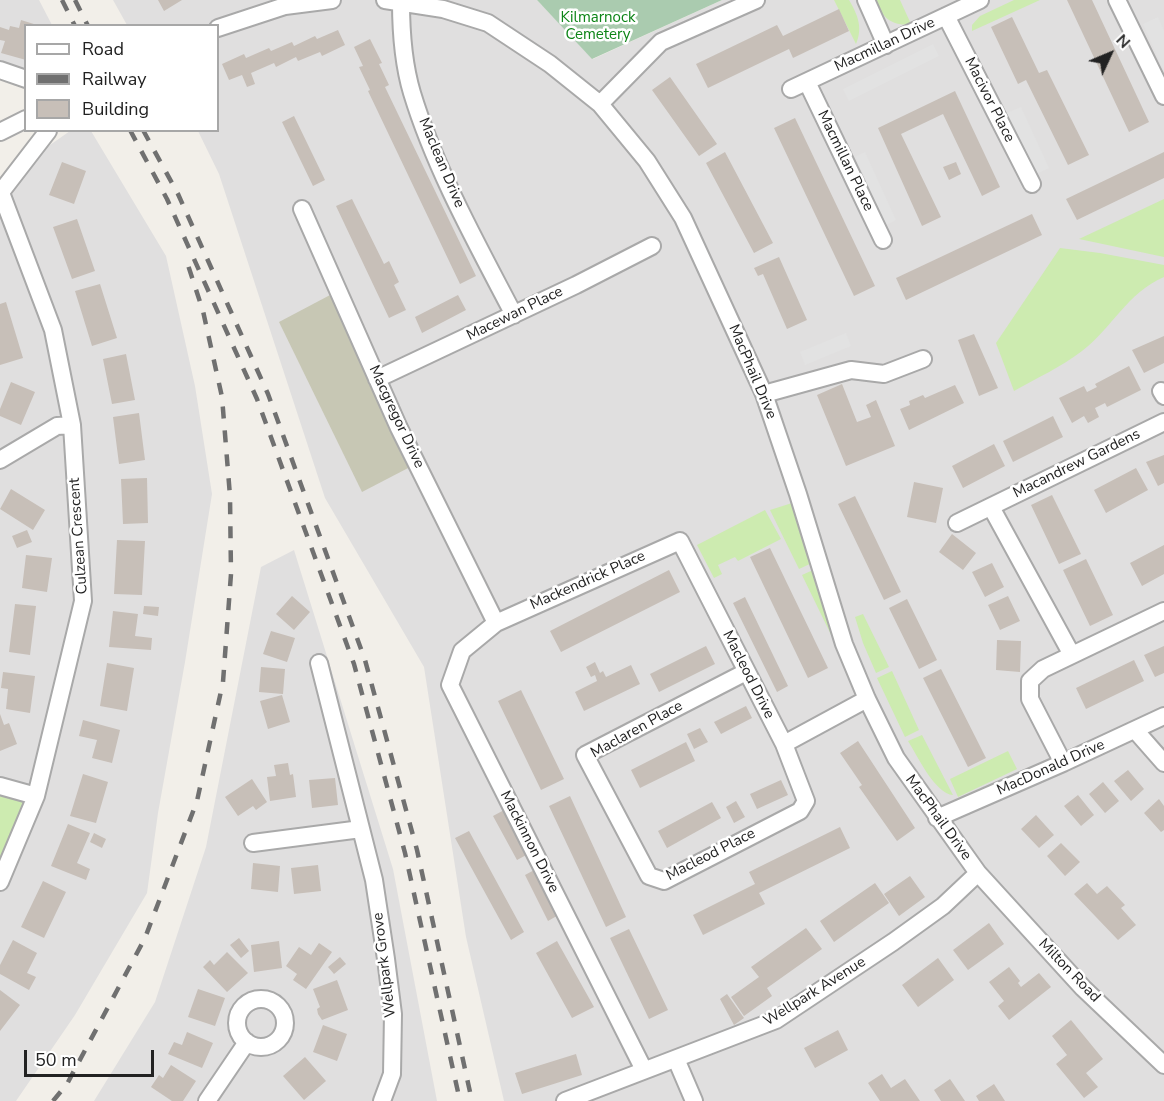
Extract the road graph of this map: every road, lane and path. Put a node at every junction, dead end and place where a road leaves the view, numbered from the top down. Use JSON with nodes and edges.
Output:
{"nodes":[{"id":1,"x":332,"y":0,"type":"edge"},
{"id":2,"x":756,"y":0,"type":"edge"},
{"id":3,"x":866,"y":0,"type":"edge"},
{"id":4,"x":980,"y":0,"type":"edge"},
{"id":5,"x":1117,"y":0,"type":"edge"},
{"id":6,"x":393,"y":1,"type":"edge"},
{"id":7,"x":284,"y":3,"type":"edge"},
{"id":8,"x":946,"y":16,"type":"junction"},
{"id":9,"x":219,"y":28,"type":"edge"},
{"id":10,"x":886,"y":45,"type":"junction"},
{"id":11,"x":0,"y":70,"type":"edge"},
{"id":12,"x":24,"y":78,"type":"edge"},
{"id":13,"x":799,"y":85,"type":"joint"},
{"id":14,"x":1164,"y":96,"type":"edge"},
{"id":15,"x":600,"y":104,"type":"junction"},
{"id":16,"x":24,"y":120,"type":"edge"},
{"id":17,"x":0,"y":132,"type":"edge"},
{"id":18,"x":47,"y":132,"type":"edge"},
{"id":19,"x":1032,"y":184,"type":"dead end"},
{"id":20,"x":0,"y":191,"type":"edge"},
{"id":21,"x":302,"y":209,"type":"dead end"},
{"id":22,"x":883,"y":240,"type":"dead end"},
{"id":23,"x":652,"y":246,"type":"dead end"},
{"id":24,"x":514,"y":315,"type":"junction"},
{"id":25,"x":923,"y":359,"type":"dead end"},
{"id":26,"x":377,"y":379,"type":"junction"},
{"id":27,"x":764,"y":394,"type":"junction"},
{"id":28,"x":1164,"y":422,"type":"edge"},
{"id":29,"x":72,"y":424,"type":"junction"},
{"id":30,"x":0,"y":460,"type":"edge"},
{"id":31,"x":991,"y":507,"type":"junction"},
{"id":32,"x":957,"y":524,"type":"dead end"},
{"id":33,"x":680,"y":541,"type":"joint"},
{"id":34,"x":1164,"y":611,"type":"edge"},
{"id":35,"x":496,"y":623,"type":"junction"},
{"id":36,"x":1072,"y":655,"type":"junction"},
{"id":37,"x":319,"y":663,"type":"dead end"},
{"id":38,"x":746,"y":672,"type":"junction"},
{"id":39,"x":867,"y":699,"type":"junction"},
{"id":40,"x":1164,"y":716,"type":"edge"},
{"id":41,"x":1135,"y":730,"type":"junction"},
{"id":42,"x":784,"y":744,"type":"junction"},
{"id":43,"x":1063,"y":763,"type":"junction"},
{"id":44,"x":1164,"y":763,"type":"edge"},
{"id":45,"x":0,"y":786,"type":"edge"},
{"id":46,"x":36,"y":795,"type":"junction"},
{"id":47,"x":800,"y":811,"type":"joint"},
{"id":48,"x":617,"y":817,"type":"joint"},
{"id":49,"x":937,"y":818,"type":"junction"},
{"id":50,"x":361,"y":829,"type":"junction"},
{"id":51,"x":253,"y":843,"type":"dead end"},
{"id":52,"x":978,"y":873,"type":"junction"},
{"id":53,"x":0,"y":882,"type":"edge"},
{"id":54,"x":247,"y":1042,"type":"dead end"},
{"id":55,"x":676,"y":1059,"type":"junction"},
{"id":56,"x":1162,"y":1060,"type":"edge"},
{"id":57,"x":644,"y":1070,"type":"junction"},
{"id":58,"x":207,"y":1101,"type":"edge"},
{"id":59,"x":382,"y":1101,"type":"edge"},
{"id":60,"x":565,"y":1101,"type":"edge"},
{"id":61,"x":694,"y":1101,"type":"edge"}],
"edges":[{"from":1,"to":7,"type":"street"},
{"from":2,"to":15,"type":"street"},
{"from":3,"to":10,"type":"street"},
{"from":4,"to":8,"type":"street","name":"Macmillan Drive"},
{"from":5,"to":14,"type":"street"},
{"from":6,"to":15,"type":"street","name":"MacPhail Drive"},
{"from":6,"to":24,"type":"street","name":"Maclean Drive"},
{"from":7,"to":9,"type":"street"},
{"from":8,"to":10,"type":"street","name":"Macmillan Drive"},
{"from":8,"to":19,"type":"street","name":"Macivor Place"},
{"from":10,"to":13,"type":"street","name":"Macmillan Drive"},
{"from":11,"to":12,"type":"street"},
{"from":13,"to":22,"type":"street","name":"Macmillan Place"},
{"from":15,"to":27,"type":"street","name":"MacPhail Drive"},
{"from":16,"to":17,"type":"street"},
{"from":18,"to":20,"type":"street"},
{"from":20,"to":29,"type":"street","name":"Culzean Crescent"},
{"from":21,"to":26,"type":"street","name":"Macgregor Drive"},
{"from":23,"to":24,"type":"street","name":"Macewan Place"},
{"from":24,"to":26,"type":"street","name":"Macewan Place"},
{"from":25,"to":27,"type":"street"},
{"from":26,"to":35,"type":"street","name":"Macgregor Drive"},
{"from":27,"to":39,"type":"street","name":"MacPhail Drive"},
{"from":28,"to":31,"type":"street","name":"Macandrew Gardens"},
{"from":29,"to":30,"type":"street"},
{"from":29,"to":46,"type":"street","name":"Culzean Crescent"},
{"from":31,"to":32,"type":"street","name":"Macandrew Gardens"},
{"from":31,"to":36,"type":"street"},
{"from":33,"to":35,"type":"street","name":"Mackendrick Place"},
{"from":33,"to":38,"type":"street","name":"Macleod Drive"},
{"from":34,"to":36,"type":"street"},
{"from":35,"to":57,"type":"street","name":"Mackinnon Drive"},
{"from":36,"to":43,"type":"street"},
{"from":37,"to":50,"type":"street","name":"Wellpark Grove"},
{"from":38,"to":42,"type":"street","name":"Macleod Drive"},
{"from":38,"to":48,"type":"street","name":"Maclaren Place"},
{"from":39,"to":42,"type":"street"},
{"from":39,"to":49,"type":"street","name":"MacPhail Drive"},
{"from":40,"to":41,"type":"street","name":"MacDonald Drive"},
{"from":41,"to":43,"type":"street","name":"MacDonald Drive"},
{"from":41,"to":44,"type":"street"},
{"from":42,"to":47,"type":"street","name":"Macleod Drive"},
{"from":43,"to":49,"type":"street","name":"MacDonald Drive"},
{"from":45,"to":46,"type":"street"},
{"from":46,"to":53,"type":"street","name":"Culzean Crescent"},
{"from":47,"to":48,"type":"street","name":"Macleod Place"},
{"from":49,"to":52,"type":"street","name":"MacPhail Drive"},
{"from":50,"to":51,"type":"street"},
{"from":50,"to":59,"type":"street","name":"Wellpark Grove"},
{"from":52,"to":55,"type":"street","name":"Wellpark Avenue"},
{"from":52,"to":56,"type":"street","name":"Milton Road"},
{"from":54,"to":58,"type":"street"},
{"from":55,"to":57,"type":"street","name":"Wellpark Avenue"},
{"from":55,"to":61,"type":"street"},
{"from":57,"to":60,"type":"street","name":"Wellpark Avenue"}]}
